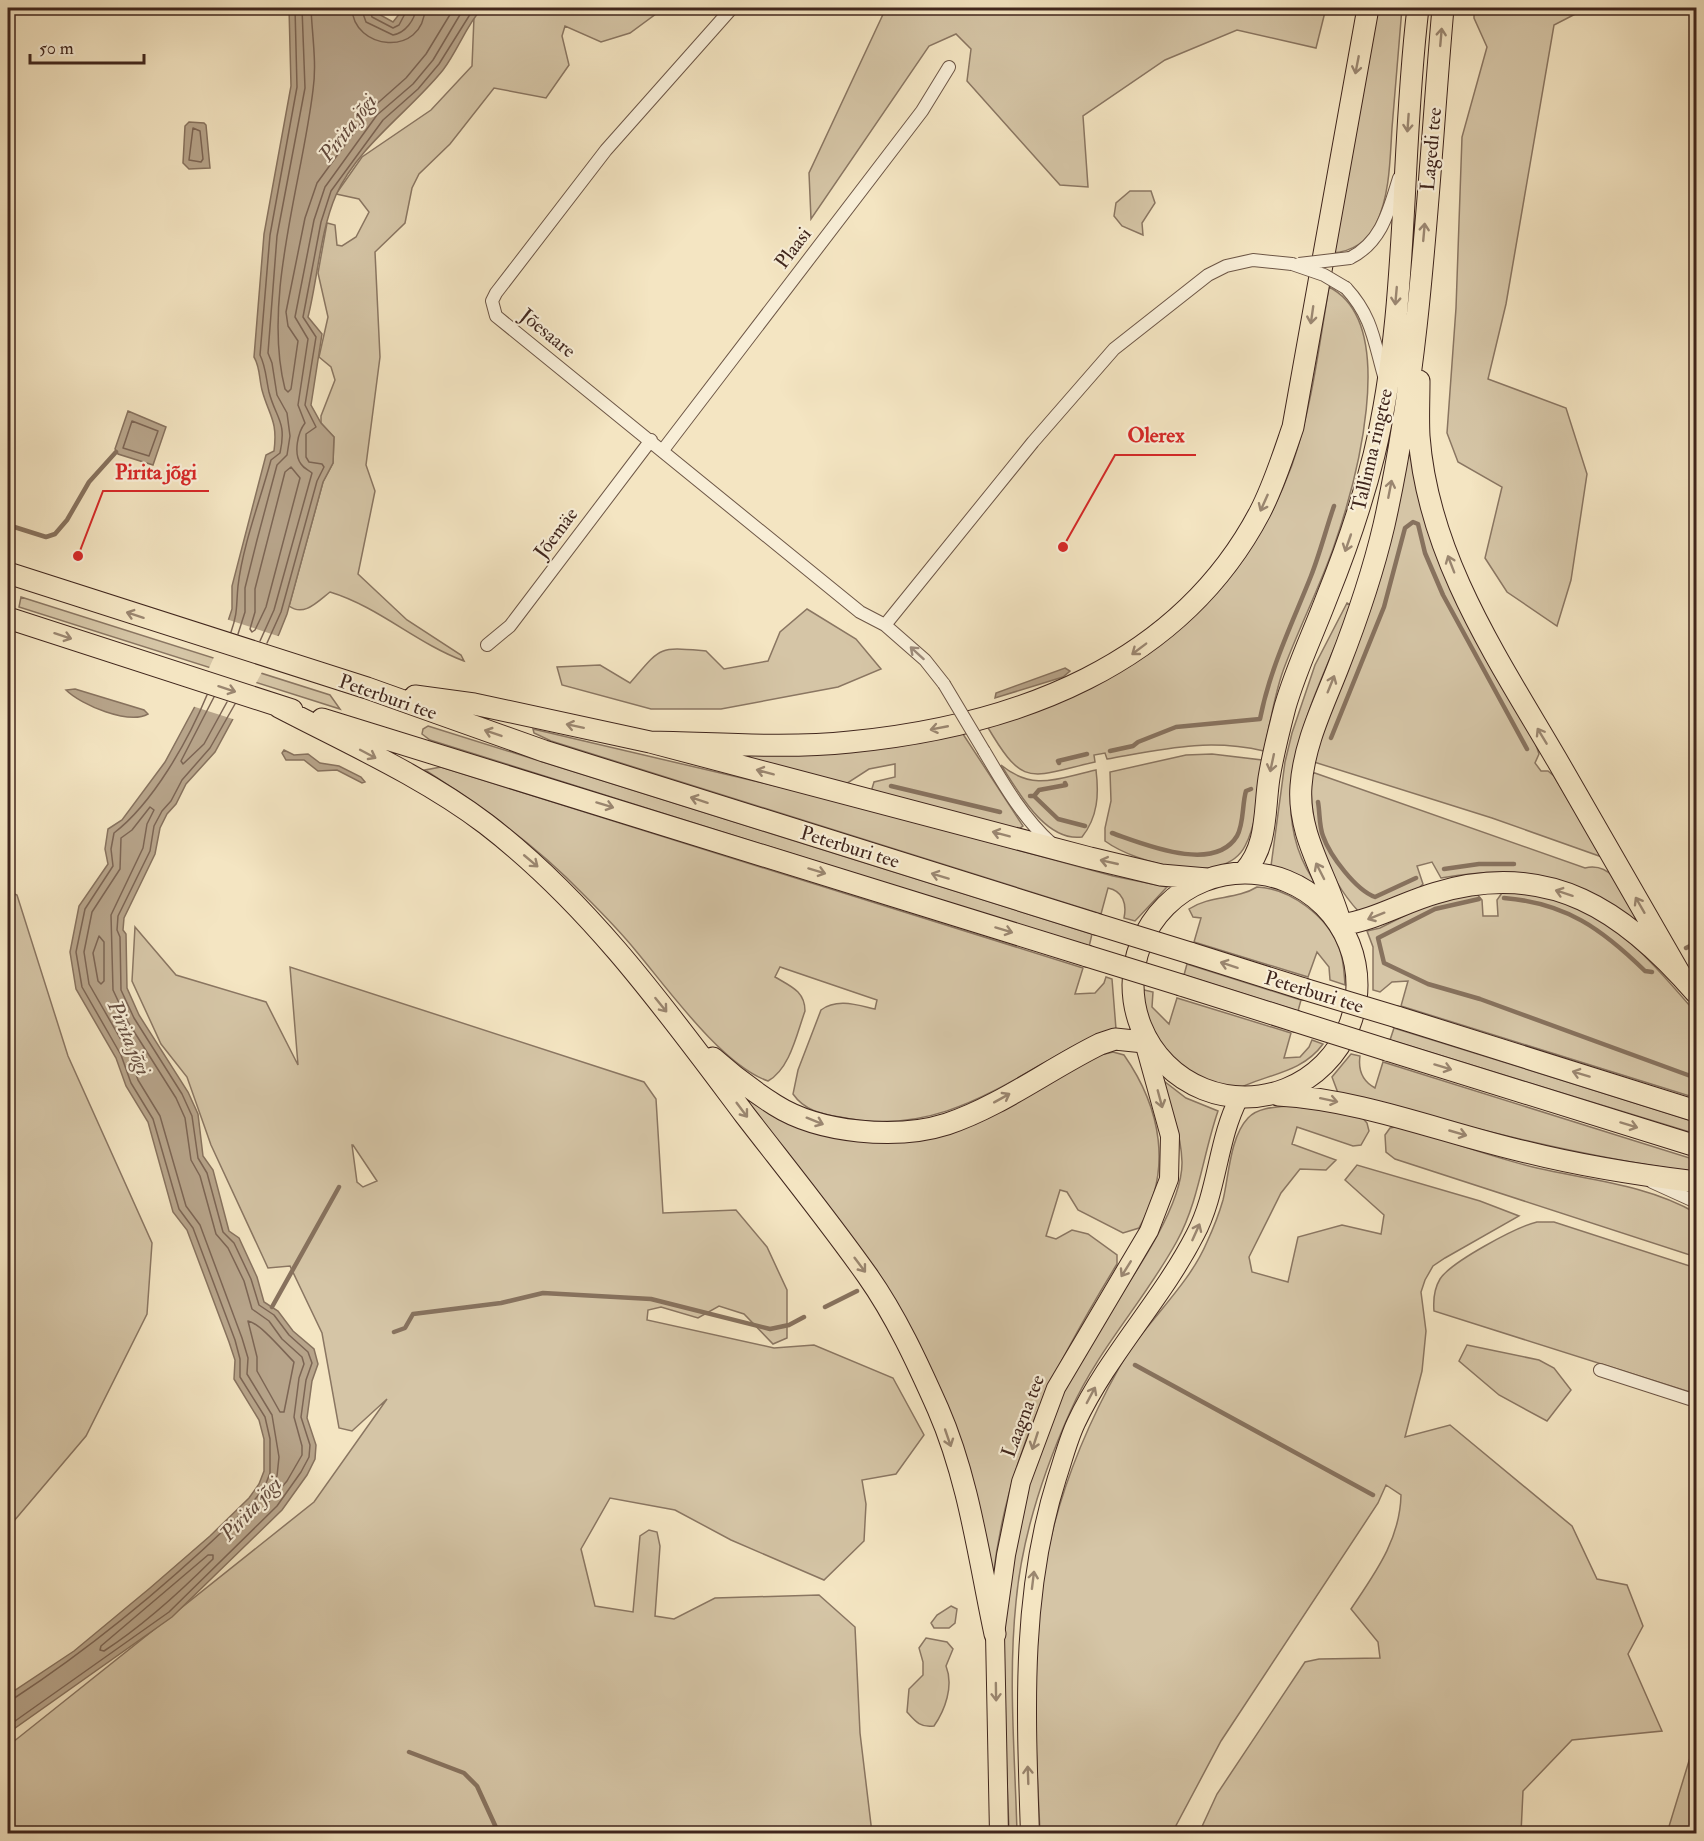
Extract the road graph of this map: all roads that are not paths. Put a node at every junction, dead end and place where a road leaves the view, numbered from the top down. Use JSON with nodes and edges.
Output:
{"nodes":[{"id":1,"x":732,"y":8,"type":"edge"},
{"id":2,"x":1368,"y":8,"type":"edge"},
{"id":3,"x":1418,"y":8,"type":"edge"},
{"id":4,"x":1443,"y":8,"type":"edge"},
{"id":5,"x":949,"y":67,"type":"dead end"},
{"id":6,"x":1406,"y":154,"type":"junction"},
{"id":7,"x":1292,"y":264,"type":"junction"},
{"id":8,"x":1419,"y":290,"type":"junction"},
{"id":9,"x":1387,"y":384,"type":"junction"},
{"id":10,"x":651,"y":440,"type":"junction"},
{"id":11,"x":663,"y":450,"type":"junction"},
{"id":12,"x":8,"y":573,"type":"edge"},
{"id":13,"x":8,"y":618,"type":"edge"},
{"id":14,"x":885,"y":625,"type":"junction"},
{"id":15,"x":488,"y":645,"type":"dead end"},
{"id":16,"x":367,"y":688,"type":"junction"},
{"id":17,"x":279,"y":707,"type":"junction"},
{"id":18,"x":650,"y":742,"type":"junction"},
{"id":19,"x":1058,"y":849,"type":"junction"},
{"id":20,"x":1244,"y":872,"type":"junction"},
{"id":21,"x":1207,"y":879,"type":"junction"},
{"id":22,"x":1341,"y":925,"type":"junction"},
{"id":23,"x":1680,"y":974,"type":"junction"},
{"id":24,"x":1696,"y":993,"type":"edge"},
{"id":25,"x":681,"y":1030,"type":"junction"},
{"id":26,"x":1144,"y":1042,"type":"junction"},
{"id":27,"x":1270,"y":1095,"type":"junction"},
{"id":28,"x":1239,"y":1098,"type":"junction"},
{"id":29,"x":1696,"y":1111,"type":"edge"},
{"id":30,"x":1696,"y":1146,"type":"edge"},
{"id":31,"x":1634,"y":1174,"type":"junction"},
{"id":32,"x":1696,"y":1182,"type":"edge"},
{"id":33,"x":1696,"y":1202,"type":"edge"},
{"id":34,"x":1600,"y":1370,"type":"dead end"},
{"id":35,"x":1696,"y":1401,"type":"edge"},
{"id":36,"x":995,"y":1634,"type":"junction"},
{"id":37,"x":999,"y":1833,"type":"edge"},
{"id":38,"x":1030,"y":1833,"type":"edge"}],
"edges":[{"from":1,"to":10,"type":"street","name":"Jõesaare"},
{"from":2,"to":18,"type":"highway","one_way":true},
{"from":3,"to":6,"type":"highway","name":"Tallinna ringtee","one_way":true},
{"from":8,"to":4,"type":"highway","name":"Lagedi tee","one_way":true},
{"from":5,"to":11,"type":"street","name":"Plaasi"},
{"from":6,"to":7,"type":"street","bridge":true},
{"from":6,"to":9,"type":"highway","name":"Tallinna ringtee","one_way":true},
{"from":7,"to":9,"type":"street","bridge":true},
{"from":7,"to":14,"type":"street"},
{"from":22,"to":8,"type":"highway","name":"Tallinna ringtee","one_way":true},
{"from":23,"to":8,"type":"highway","one_way":true},
{"from":9,"to":20,"type":"highway","name":"Tallinna ringtee","one_way":true},
{"from":10,"to":11,"type":"street","name":"Jõesaare"},
{"from":10,"to":15,"type":"street","name":"Jõemäe"},
{"from":11,"to":14,"type":"street","name":"Jõesaare"},
{"from":16,"to":12,"type":"highway","name":"Peterburi tee","one_way":true},
{"from":13,"to":17,"type":"highway","name":"Peterburi tee","one_way":true},
{"from":19,"to":14,"type":"street","name":"Jõesaare","one_way":true,"bridge":true},
{"from":18,"to":16,"type":"highway","one_way":true},
{"from":29,"to":16,"type":"highway","name":"Peterburi tee","one_way":true,"bridge":true},
{"from":17,"to":25,"type":"highway","one_way":true},
{"from":17,"to":30,"type":"highway","name":"Peterburi tee","one_way":true,"bridge":true},
{"from":19,"to":18,"type":"highway","one_way":true},
{"from":21,"to":19,"type":"highway","one_way":true},
{"from":20,"to":21,"type":"highway"},
{"from":20,"to":22,"type":"highway"},
{"from":21,"to":26,"type":"highway"},
{"from":23,"to":22,"type":"highway","one_way":true},
{"from":22,"to":27,"type":"highway"},
{"from":23,"to":24,"type":"highway"},
{"from":25,"to":26,"type":"highway","one_way":true},
{"from":25,"to":36,"type":"highway","one_way":true},
{"from":26,"to":28,"type":"highway"},
{"from":26,"to":36,"type":"main road","name":"Laagna tee","one_way":true},
{"from":27,"to":28,"type":"highway"},
{"from":27,"to":31,"type":"highway","one_way":true},
{"from":38,"to":28,"type":"main road","one_way":true},
{"from":31,"to":32,"type":"highway"},
{"from":31,"to":33,"type":"street"},
{"from":34,"to":35,"type":"street"},
{"from":36,"to":37,"type":"main road","name":"Laagna tee","one_way":true}]}
